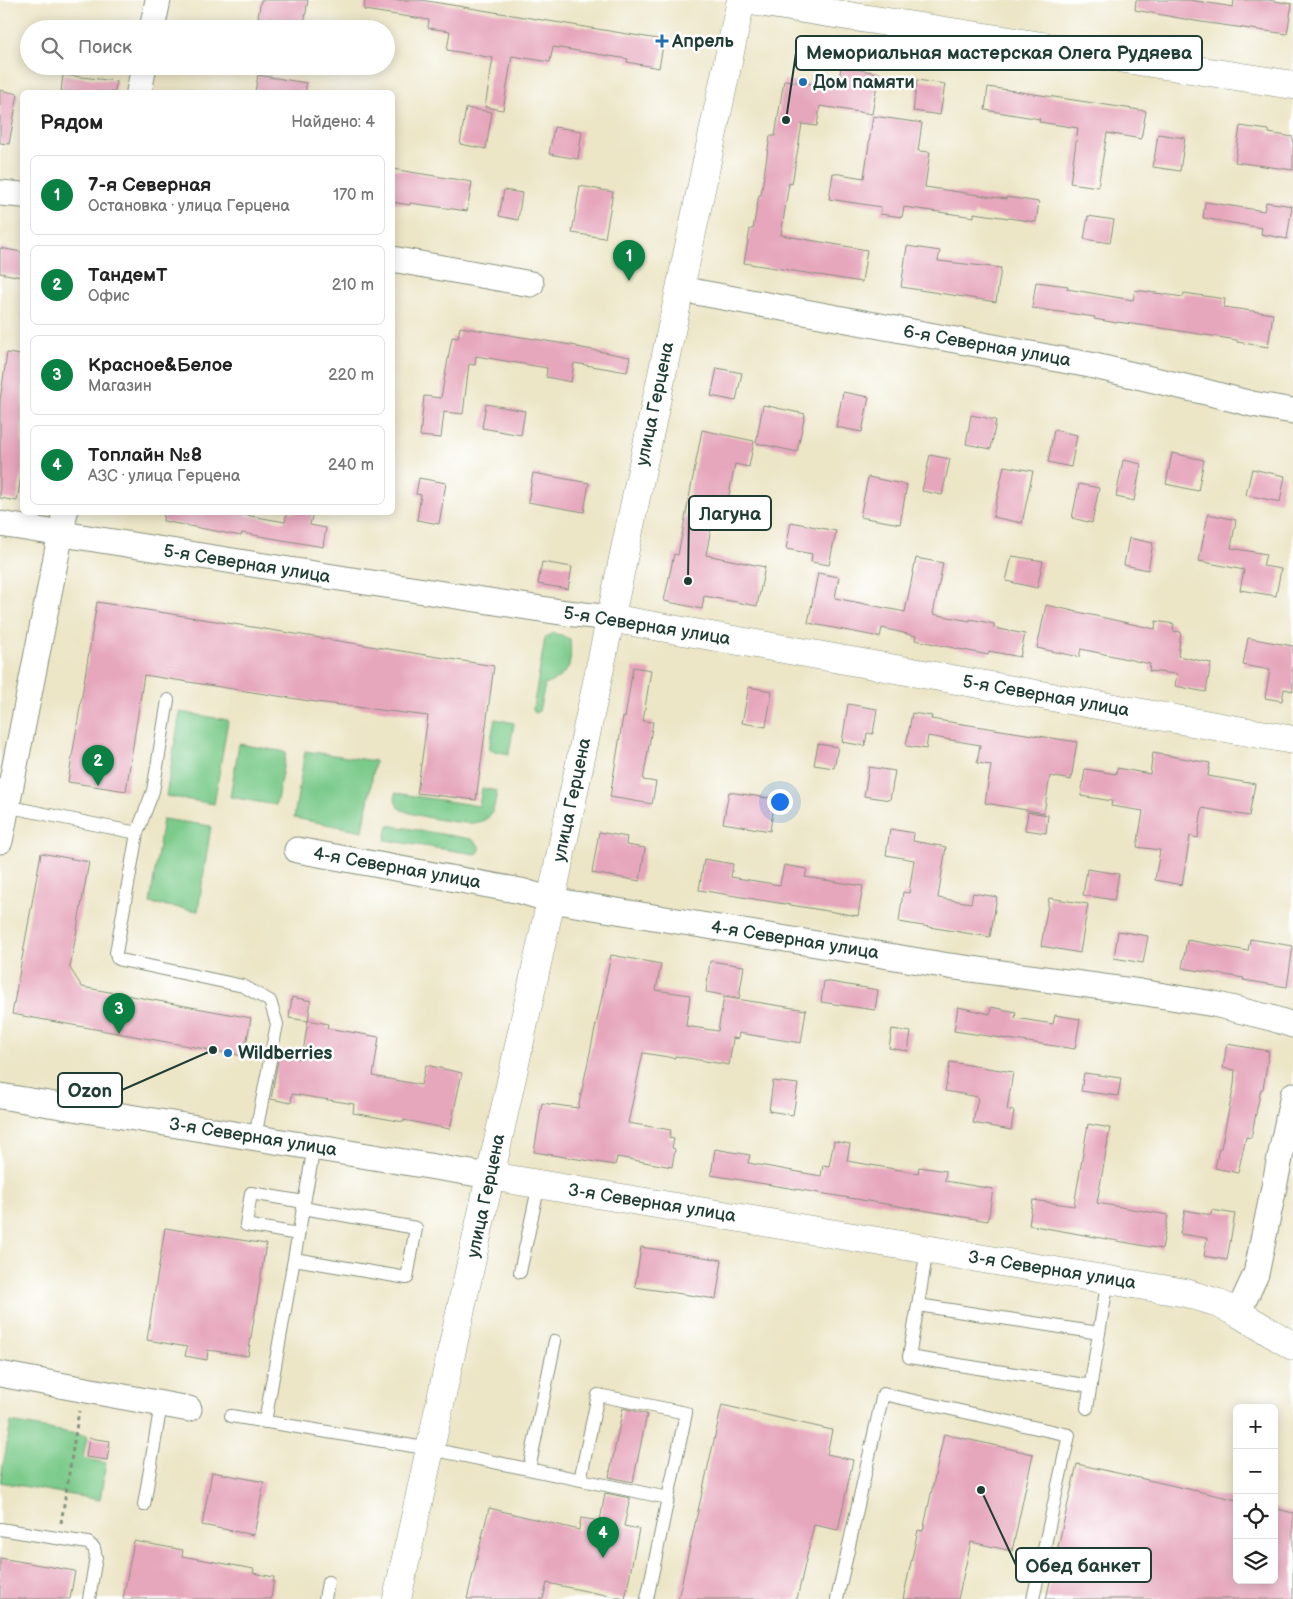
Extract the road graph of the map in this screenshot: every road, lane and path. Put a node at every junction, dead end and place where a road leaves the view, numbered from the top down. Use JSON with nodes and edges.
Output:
{"nodes":[{"id":1,"x":158,"y":0,"type":"edge"},
{"id":2,"x":741,"y":0,"type":"edge"},
{"id":3,"x":745,"y":0,"type":"edge"},
{"id":4,"x":154,"y":20,"type":"edge"},
{"id":5,"x":142,"y":75,"type":"edge"},
{"id":6,"x":1293,"y":85,"type":"edge"},
{"id":7,"x":139,"y":90,"type":"edge"},
{"id":8,"x":0,"y":193,"type":"edge"},
{"id":9,"x":20,"y":195,"type":"edge"},
{"id":10,"x":395,"y":260,"type":"edge"},
{"id":11,"x":531,"y":284,"type":"dead end"},
{"id":12,"x":680,"y":289,"type":"junction"},
{"id":13,"x":1293,"y":410,"type":"edge"},
{"id":14,"x":63,"y":523,"type":"edge"},
{"id":15,"x":0,"y":524,"type":"edge"},
{"id":16,"x":610,"y":618,"type":"junction"},
{"id":17,"x":168,"y":700,"type":"dead end"},
{"id":18,"x":1293,"y":740,"type":"edge"},
{"id":19,"x":3,"y":805,"type":"edge"},
{"id":20,"x":136,"y":833,"type":"junction"},
{"id":21,"x":0,"y":841,"type":"edge"},
{"id":22,"x":298,"y":850,"type":"dead end"},
{"id":23,"x":551,"y":900,"type":"junction"},
{"id":24,"x":1293,"y":1025,"type":"edge"},
{"id":25,"x":1293,"y":1095,"type":"edge"},
{"id":26,"x":0,"y":1096,"type":"edge"},
{"id":27,"x":255,"y":1137,"type":"junction"},
{"id":28,"x":314,"y":1147,"type":"junction"},
{"id":29,"x":490,"y":1176,"type":"junction"},
{"id":30,"x":539,"y":1184,"type":"junction"},
{"id":31,"x":303,"y":1205,"type":"junction"},
{"id":32,"x":298,"y":1234,"type":"junction"},
{"id":33,"x":927,"y":1249,"type":"junction"},
{"id":34,"x":294,"y":1259,"type":"junction"},
{"id":35,"x":520,"y":1272,"type":"dead end"},
{"id":36,"x":1108,"y":1279,"type":"junction"},
{"id":37,"x":918,"y":1305,"type":"junction"},
{"id":38,"x":1238,"y":1313,"type":"junction"},
{"id":39,"x":1099,"y":1333,"type":"junction"},
{"id":40,"x":556,"y":1341,"type":"dead end"},
{"id":41,"x":1293,"y":1346,"type":"edge"},
{"id":42,"x":0,"y":1374,"type":"edge"},
{"id":43,"x":1091,"y":1386,"type":"junction"},
{"id":44,"x":83,"y":1389,"type":"junction"},
{"id":45,"x":161,"y":1404,"type":"junction"},
{"id":46,"x":189,"y":1408,"type":"dead end"},
{"id":47,"x":1087,"y":1408,"type":"dead end"},
{"id":48,"x":231,"y":1416,"type":"dead end"},
{"id":49,"x":265,"y":1422,"type":"junction"},
{"id":50,"x":431,"y":1449,"type":"junction"},
{"id":51,"x":529,"y":1469,"type":"junction"},
{"id":52,"x":580,"y":1480,"type":"junction"},
{"id":53,"x":668,"y":1498,"type":"junction"},
{"id":54,"x":144,"y":1505,"type":"dead end"},
{"id":55,"x":0,"y":1528,"type":"edge"},
{"id":56,"x":58,"y":1538,"type":"junction"},
{"id":57,"x":328,"y":1582,"type":"dead end"},
{"id":58,"x":89,"y":1599,"type":"edge"},
{"id":59,"x":325,"y":1599,"type":"edge"},
{"id":60,"x":397,"y":1599,"type":"edge"},
{"id":61,"x":647,"y":1599,"type":"edge"},
{"id":62,"x":838,"y":1599,"type":"edge"},
{"id":63,"x":1033,"y":1599,"type":"edge"}],
"edges":[{"from":1,"to":4,"type":"street"},
{"from":2,"to":12,"type":"main road","name":"улица Герцена"},
{"from":3,"to":6,"type":"main road"},
{"from":5,"to":7,"type":"street"},
{"from":8,"to":9,"type":"street"},
{"from":10,"to":11,"type":"street"},
{"from":12,"to":13,"type":"street","name":"6-я Северная улица"},
{"from":12,"to":16,"type":"main road","name":"улица Герцена"},
{"from":14,"to":15,"type":"street","name":"5-я Северная улица"},
{"from":14,"to":16,"type":"street","name":"5-я Северная улица"},
{"from":14,"to":19,"type":"street"},
{"from":16,"to":18,"type":"main road","name":"5-я Северная улица"},
{"from":16,"to":23,"type":"main road","name":"улица Герцена"},
{"from":17,"to":20,"type":"lane"},
{"from":19,"to":20,"type":"lane"},
{"from":19,"to":21,"type":"street"},
{"from":20,"to":27,"type":"lane"},
{"from":22,"to":23,"type":"street","name":"4-я Северная улица"},
{"from":23,"to":24,"type":"street","name":"4-я Северная улица"},
{"from":23,"to":29,"type":"main road","name":"улица Герцена"},
{"from":25,"to":38,"type":"street"},
{"from":26,"to":27,"type":"street","name":"3-я Северная улица"},
{"from":27,"to":28,"type":"street","name":"3-я Северная улица"},
{"from":28,"to":29,"type":"street","name":"3-я Северная улица"},
{"from":28,"to":31,"type":"lane"},
{"from":29,"to":30,"type":"main road","name":"3-я Северная улица"},
{"from":29,"to":50,"type":"main road","name":"улица Герцена"},
{"from":30,"to":33,"type":"main road","name":"3-я Северная улица"},
{"from":30,"to":35,"type":"lane"},
{"from":31,"to":32,"type":"lane"},
{"from":31,"to":32,"type":"lane"},
{"from":31,"to":34,"type":"lane"},
{"from":32,"to":34,"type":"lane"},
{"from":33,"to":36,"type":"main road","name":"3-я Северная улица"},
{"from":33,"to":37,"type":"lane"},
{"from":34,"to":49,"type":"lane"},
{"from":36,"to":38,"type":"main road","name":"3-я Северная улица"},
{"from":36,"to":39,"type":"lane"},
{"from":37,"to":39,"type":"lane"},
{"from":37,"to":43,"type":"lane"},
{"from":38,"to":41,"type":"main road","name":"3-я Северная улица"},
{"from":39,"to":43,"type":"lane"},
{"from":40,"to":51,"type":"lane"},
{"from":42,"to":44,"type":"street"},
{"from":43,"to":47,"type":"lane"},
{"from":44,"to":45,"type":"street"},
{"from":44,"to":56,"type":"path"},
{"from":45,"to":46,"type":"street"},
{"from":45,"to":54,"type":"lane"},
{"from":48,"to":49,"type":"lane"},
{"from":49,"to":50,"type":"lane"},
{"from":50,"to":51,"type":"lane"},
{"from":50,"to":60,"type":"main road","name":"улица Герцена"},
{"from":51,"to":52,"type":"lane"},
{"from":52,"to":53,"type":"lane"},
{"from":52,"to":53,"type":"lane"},
{"from":53,"to":61,"type":"lane"},
{"from":55,"to":56,"type":"lane"},
{"from":56,"to":58,"type":"lane"},
{"from":57,"to":59,"type":"lane"},
{"from":62,"to":63,"type":"lane"}]}
